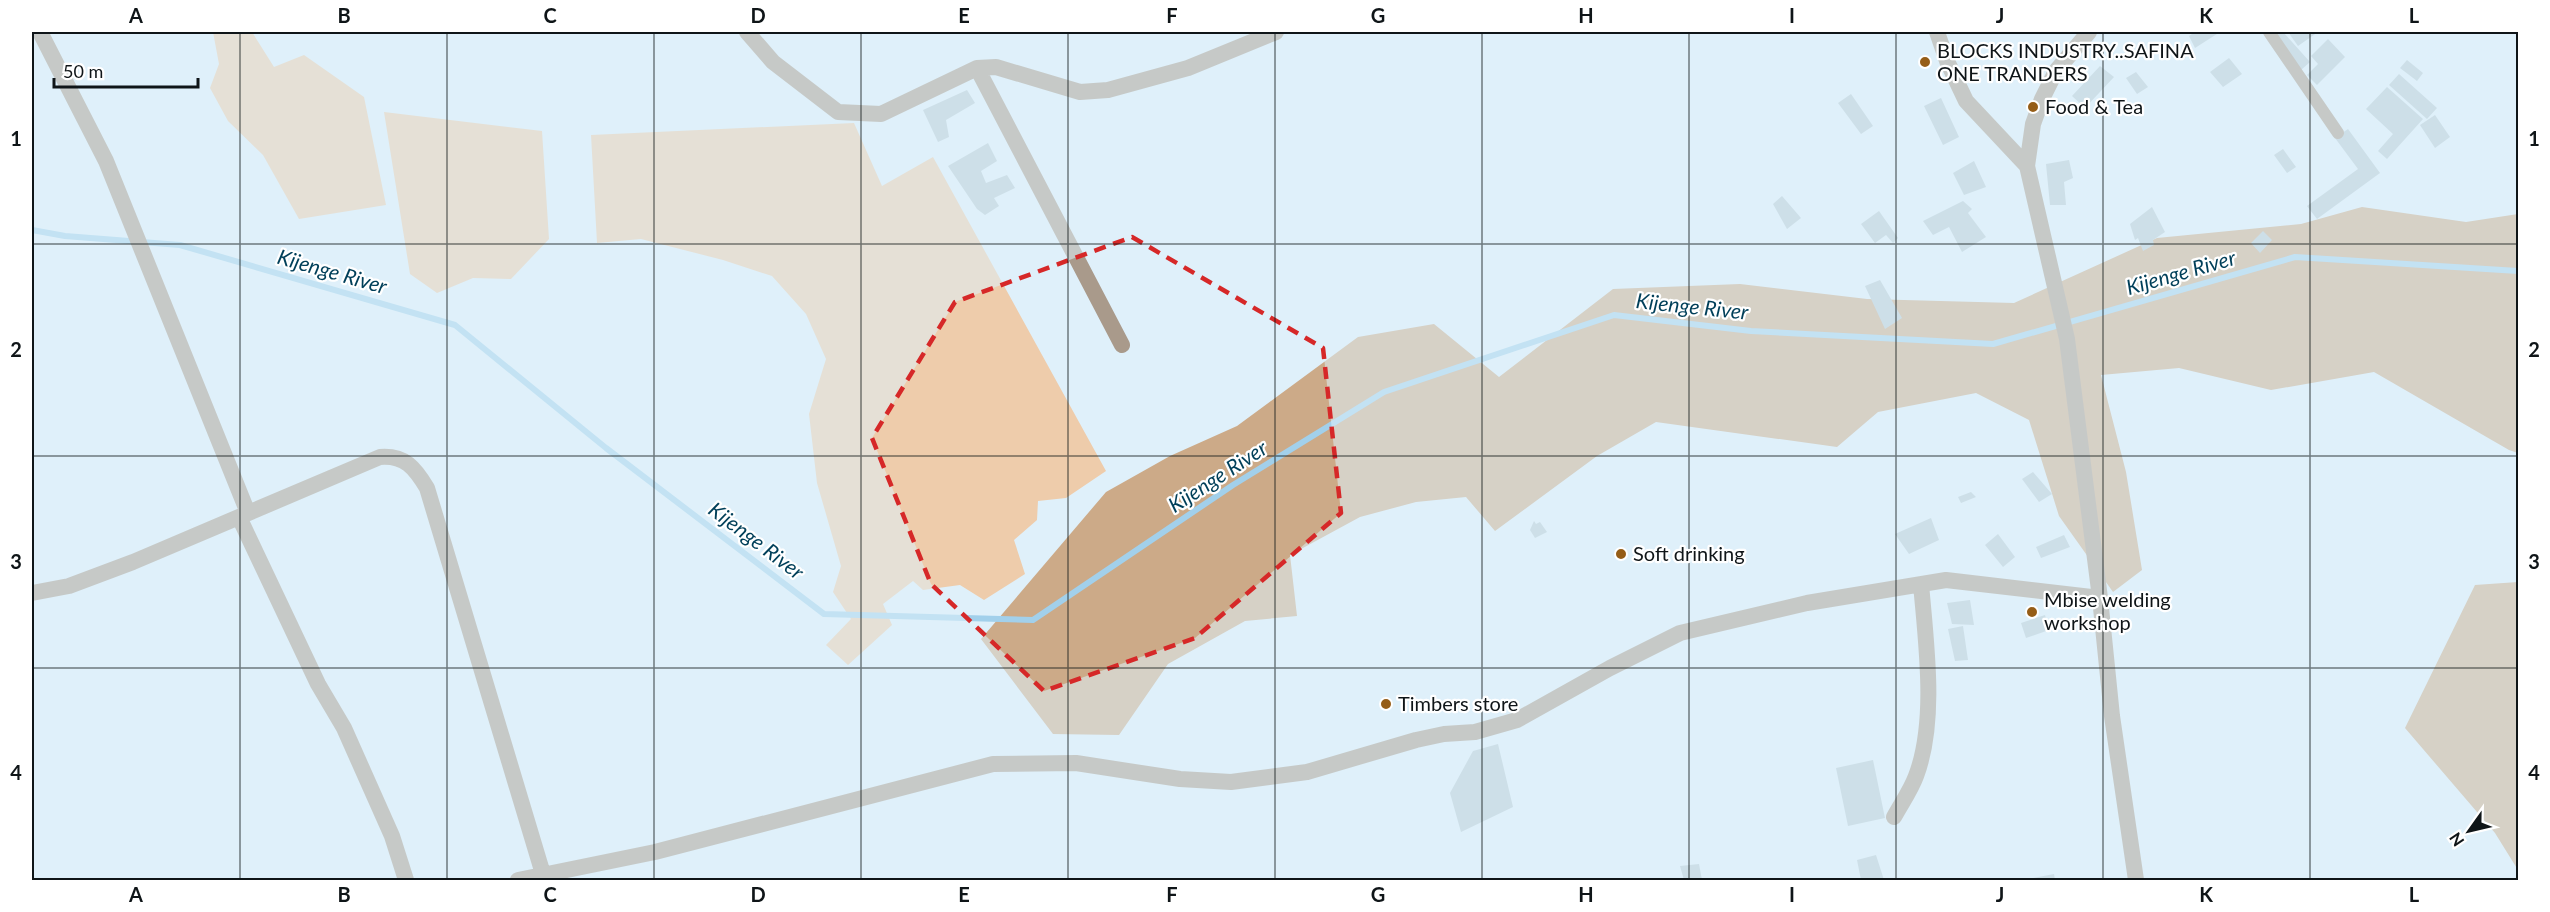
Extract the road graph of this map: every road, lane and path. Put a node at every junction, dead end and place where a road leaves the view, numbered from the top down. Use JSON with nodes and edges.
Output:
{"nodes":[{"id":1,"x":40,"y":32,"type":"edge"},
{"id":2,"x":747,"y":32,"type":"edge"},
{"id":3,"x":1276,"y":32,"type":"edge"},
{"id":4,"x":1937,"y":32,"type":"edge"},
{"id":5,"x":2089,"y":32,"type":"edge"},
{"id":6,"x":2269,"y":32,"type":"edge"},
{"id":7,"x":977,"y":68,"type":"junction"},
{"id":8,"x":2338,"y":133,"type":"dead end"},
{"id":9,"x":2027,"y":166,"type":"junction"},
{"id":10,"x":1122,"y":345,"type":"dead end"},
{"id":11,"x":244,"y":515,"type":"junction"},
{"id":12,"x":1921,"y":584,"type":"junction"},
{"id":13,"x":32,"y":593,"type":"edge"},
{"id":14,"x":2100,"y":598,"type":"junction"},
{"id":15,"x":1894,"y":817,"type":"dead end"},
{"id":16,"x":595,"y":872,"type":"edge"},
{"id":17,"x":543,"y":874,"type":"junction"},
{"id":18,"x":406,"y":880,"type":"edge"},
{"id":19,"x":518,"y":880,"type":"edge"},
{"id":20,"x":2136,"y":880,"type":"edge"}],
"edges":[{"from":1,"to":11,"type":"street"},
{"from":2,"to":7,"type":"street"},
{"from":3,"to":7,"type":"street"},
{"from":4,"to":9,"type":"street"},
{"from":5,"to":9,"type":"street"},
{"from":6,"to":8,"type":"lane"},
{"from":7,"to":10,"type":"street"},
{"from":9,"to":14,"type":"street"},
{"from":11,"to":13,"type":"street"},
{"from":11,"to":17,"type":"street"},
{"from":11,"to":18,"type":"street"},
{"from":12,"to":14,"type":"street"},
{"from":12,"to":15,"type":"street"},
{"from":12,"to":16,"type":"street"},
{"from":14,"to":20,"type":"street"},
{"from":16,"to":17,"type":"street"},
{"from":17,"to":19,"type":"street"}]}
